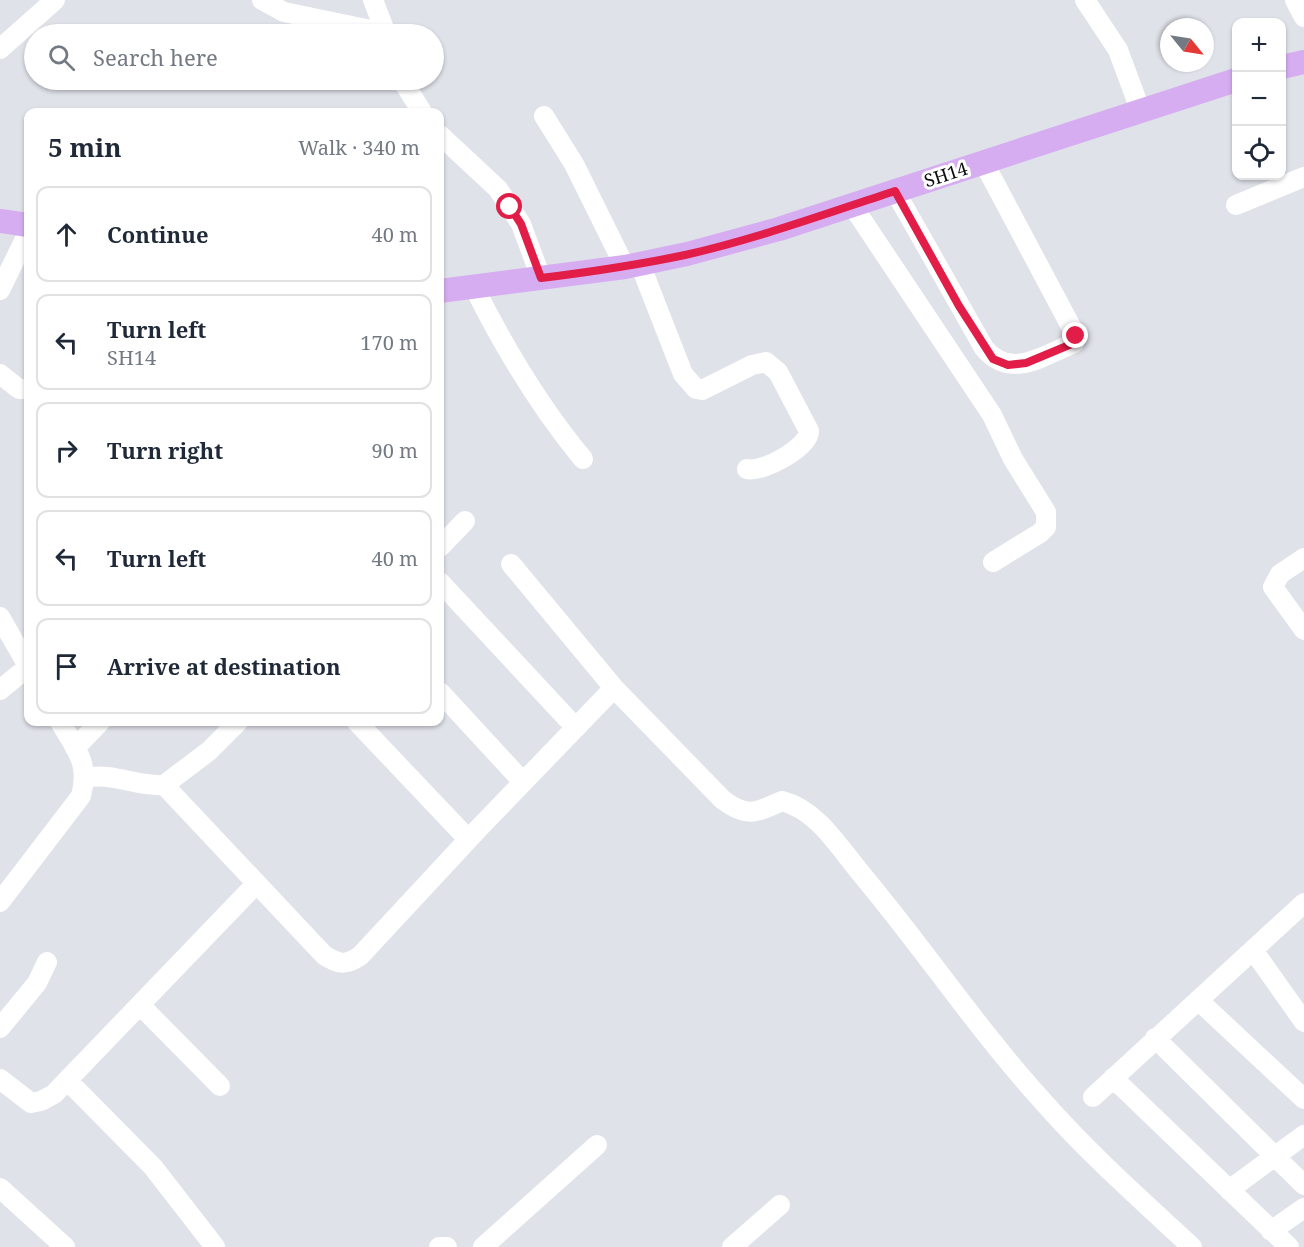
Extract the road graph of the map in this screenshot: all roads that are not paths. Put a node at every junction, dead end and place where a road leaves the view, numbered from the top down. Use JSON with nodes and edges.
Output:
{"nodes":[{"id":1,"x":56,"y":0,"type":"edge"},
{"id":2,"x":262,"y":0,"type":"edge"},
{"id":3,"x":373,"y":0,"type":"edge"},
{"id":4,"x":1085,"y":0,"type":"edge"},
{"id":5,"x":1295,"y":0,"type":"edge"},
{"id":6,"x":1304,"y":17,"type":"edge"},
{"id":7,"x":29,"y":24,"type":"edge"},
{"id":8,"x":341,"y":24,"type":"edge"},
{"id":9,"x":384,"y":24,"type":"edge"},
{"id":10,"x":24,"y":28,"type":"edge"},
{"id":11,"x":0,"y":49,"type":"edge"},
{"id":12,"x":1304,"y":62,"type":"edge"},
{"id":13,"x":1286,"y":66,"type":"edge"},
{"id":14,"x":1232,"y":81,"type":"edge"},
{"id":15,"x":408,"y":90,"type":"edge"},
{"id":16,"x":420,"y":108,"type":"edge"},
{"id":17,"x":1141,"y":112,"type":"junction"},
{"id":18,"x":544,"y":116,"type":"dead end"},
{"id":19,"x":444,"y":139,"type":"edge"},
{"id":20,"x":984,"y":163,"type":"junction"},
{"id":21,"x":1304,"y":177,"type":"edge"},
{"id":22,"x":895,"y":191,"type":"junction"},
{"id":23,"x":852,"y":205,"type":"junction"},
{"id":24,"x":1236,"y":205,"type":"dead end"},
{"id":25,"x":0,"y":221,"type":"edge"},
{"id":26,"x":24,"y":224,"type":"edge"},
{"id":27,"x":24,"y":241,"type":"edge"},
{"id":28,"x":633,"y":265,"type":"junction"},
{"id":29,"x":541,"y":278,"type":"junction"},
{"id":30,"x":474,"y":287,"type":"junction"},
{"id":31,"x":0,"y":290,"type":"edge"},
{"id":32,"x":444,"y":291,"type":"edge"},
{"id":33,"x":0,"y":374,"type":"edge"},
{"id":34,"x":24,"y":389,"type":"edge"},
{"id":35,"x":583,"y":459,"type":"dead end"},
{"id":36,"x":747,"y":469,"type":"dead end"},
{"id":37,"x":465,"y":521,"type":"dead end"},
{"id":38,"x":444,"y":543,"type":"edge"},
{"id":39,"x":1304,"y":558,"type":"edge"},
{"id":40,"x":993,"y":562,"type":"dead end"},
{"id":41,"x":511,"y":564,"type":"dead end"},
{"id":42,"x":444,"y":586,"type":"edge"},
{"id":43,"x":0,"y":617,"type":"edge"},
{"id":44,"x":1304,"y":630,"type":"edge"},
{"id":45,"x":24,"y":659,"type":"edge"},
{"id":46,"x":24,"y":669,"type":"edge"},
{"id":47,"x":614,"y":688,"type":"junction"},
{"id":48,"x":0,"y":690,"type":"edge"},
{"id":49,"x":444,"y":696,"type":"edge"},
{"id":50,"x":62,"y":726,"type":"edge"},
{"id":51,"x":96,"y":726,"type":"edge"},
{"id":52,"x":234,"y":726,"type":"edge"},
{"id":53,"x":361,"y":726,"type":"edge"},
{"id":54,"x":576,"y":728,"type":"junction"},
{"id":55,"x":75,"y":748,"type":"junction"},
{"id":56,"x":86,"y":778,"type":"junction"},
{"id":57,"x":523,"y":782,"type":"junction"},
{"id":58,"x":164,"y":786,"type":"junction"},
{"id":59,"x":468,"y":839,"type":"junction"},
{"id":60,"x":256,"y":884,"type":"junction"},
{"id":61,"x":0,"y":902,"type":"edge"},
{"id":62,"x":1304,"y":903,"type":"edge"},
{"id":63,"x":1253,"y":950,"type":"junction"},
{"id":64,"x":47,"y":962,"type":"dead end"},
{"id":65,"x":1198,"y":1000,"type":"junction"},
{"id":66,"x":140,"y":1005,"type":"junction"},
{"id":67,"x":1304,"y":1022,"type":"edge"},
{"id":68,"x":0,"y":1028,"type":"edge"},
{"id":69,"x":1155,"y":1038,"type":"junction"},
{"id":70,"x":1113,"y":1078,"type":"junction"},
{"id":71,"x":0,"y":1079,"type":"edge"},
{"id":72,"x":67,"y":1080,"type":"junction"},
{"id":73,"x":220,"y":1086,"type":"dead end"},
{"id":74,"x":1093,"y":1097,"type":"dead end"},
{"id":75,"x":1304,"y":1099,"type":"edge"},
{"id":76,"x":1304,"y":1135,"type":"edge"},
{"id":77,"x":597,"y":1145,"type":"dead end"},
{"id":78,"x":1276,"y":1155,"type":"junction"},
{"id":79,"x":1304,"y":1185,"type":"edge"},
{"id":80,"x":0,"y":1188,"type":"edge"},
{"id":81,"x":1229,"y":1190,"type":"junction"},
{"id":82,"x":780,"y":1205,"type":"dead end"},
{"id":83,"x":1304,"y":1208,"type":"edge"},
{"id":84,"x":1271,"y":1231,"type":"junction"},
{"id":85,"x":64,"y":1247,"type":"edge"},
{"id":86,"x":214,"y":1247,"type":"edge"},
{"id":87,"x":439,"y":1247,"type":"edge"},
{"id":88,"x":447,"y":1247,"type":"edge"},
{"id":89,"x":483,"y":1247,"type":"edge"},
{"id":90,"x":732,"y":1247,"type":"edge"},
{"id":91,"x":1192,"y":1247,"type":"edge"},
{"id":92,"x":1289,"y":1247,"type":"edge"}],
"edges":[{"from":1,"to":7,"type":"street"},
{"from":2,"to":8,"type":"street"},
{"from":3,"to":9,"type":"street"},
{"from":4,"to":17,"type":"street"},
{"from":5,"to":6,"type":"street"},
{"from":10,"to":11,"type":"street"},
{"from":12,"to":13,"type":"main road"},
{"from":14,"to":17,"type":"main road","name":"SH14","number":"SH14"},
{"from":15,"to":16,"type":"street"},
{"from":17,"to":20,"type":"main road","name":"SH14","number":"SH14"},
{"from":18,"to":28,"type":"street"},
{"from":19,"to":29,"type":"street"},
{"from":20,"to":22,"type":"main road","name":"SH14","number":"SH14"},
{"from":20,"to":22,"type":"street"},
{"from":21,"to":24,"type":"street"},
{"from":22,"to":23,"type":"main road","name":"SH14","number":"SH14"},
{"from":23,"to":28,"type":"main road","name":"SH14","number":"SH14"},
{"from":23,"to":40,"type":"street"},
{"from":25,"to":26,"type":"main road"},
{"from":27,"to":31,"type":"street"},
{"from":28,"to":29,"type":"main road","name":"SH14","number":"SH14"},
{"from":28,"to":36,"type":"street"},
{"from":29,"to":30,"type":"main road","name":"SH14","number":"SH14"},
{"from":30,"to":32,"type":"main road","name":"SH14","number":"SH14"},
{"from":30,"to":35,"type":"street"},
{"from":33,"to":34,"type":"street"},
{"from":37,"to":38,"type":"street"},
{"from":39,"to":44,"type":"street"},
{"from":41,"to":47,"type":"street"},
{"from":42,"to":54,"type":"street"},
{"from":43,"to":45,"type":"street"},
{"from":46,"to":48,"type":"street"},
{"from":47,"to":54,"type":"street"},
{"from":47,"to":91,"type":"street"},
{"from":49,"to":57,"type":"street"},
{"from":50,"to":55,"type":"street"},
{"from":51,"to":55,"type":"street"},
{"from":52,"to":58,"type":"street"},
{"from":53,"to":59,"type":"street"},
{"from":54,"to":57,"type":"street"},
{"from":55,"to":56,"type":"street"},
{"from":56,"to":58,"type":"street"},
{"from":56,"to":61,"type":"street"},
{"from":57,"to":59,"type":"street"},
{"from":58,"to":60,"type":"street"},
{"from":59,"to":60,"type":"street"},
{"from":60,"to":66,"type":"street"},
{"from":62,"to":63,"type":"street"},
{"from":63,"to":65,"type":"street"},
{"from":63,"to":67,"type":"street"},
{"from":64,"to":68,"type":"street"},
{"from":65,"to":69,"type":"street"},
{"from":65,"to":75,"type":"street"},
{"from":66,"to":72,"type":"street"},
{"from":66,"to":73,"type":"street"},
{"from":69,"to":70,"type":"street"},
{"from":69,"to":78,"type":"street"},
{"from":70,"to":74,"type":"street"},
{"from":70,"to":81,"type":"street"},
{"from":71,"to":72,"type":"street"},
{"from":72,"to":86,"type":"street"},
{"from":76,"to":78,"type":"street"},
{"from":77,"to":89,"type":"street"},
{"from":78,"to":79,"type":"street"},
{"from":78,"to":81,"type":"street"},
{"from":80,"to":85,"type":"street"},
{"from":81,"to":84,"type":"street"},
{"from":82,"to":90,"type":"street"},
{"from":83,"to":84,"type":"street"},
{"from":84,"to":92,"type":"street"},
{"from":87,"to":88,"type":"street"}]}
